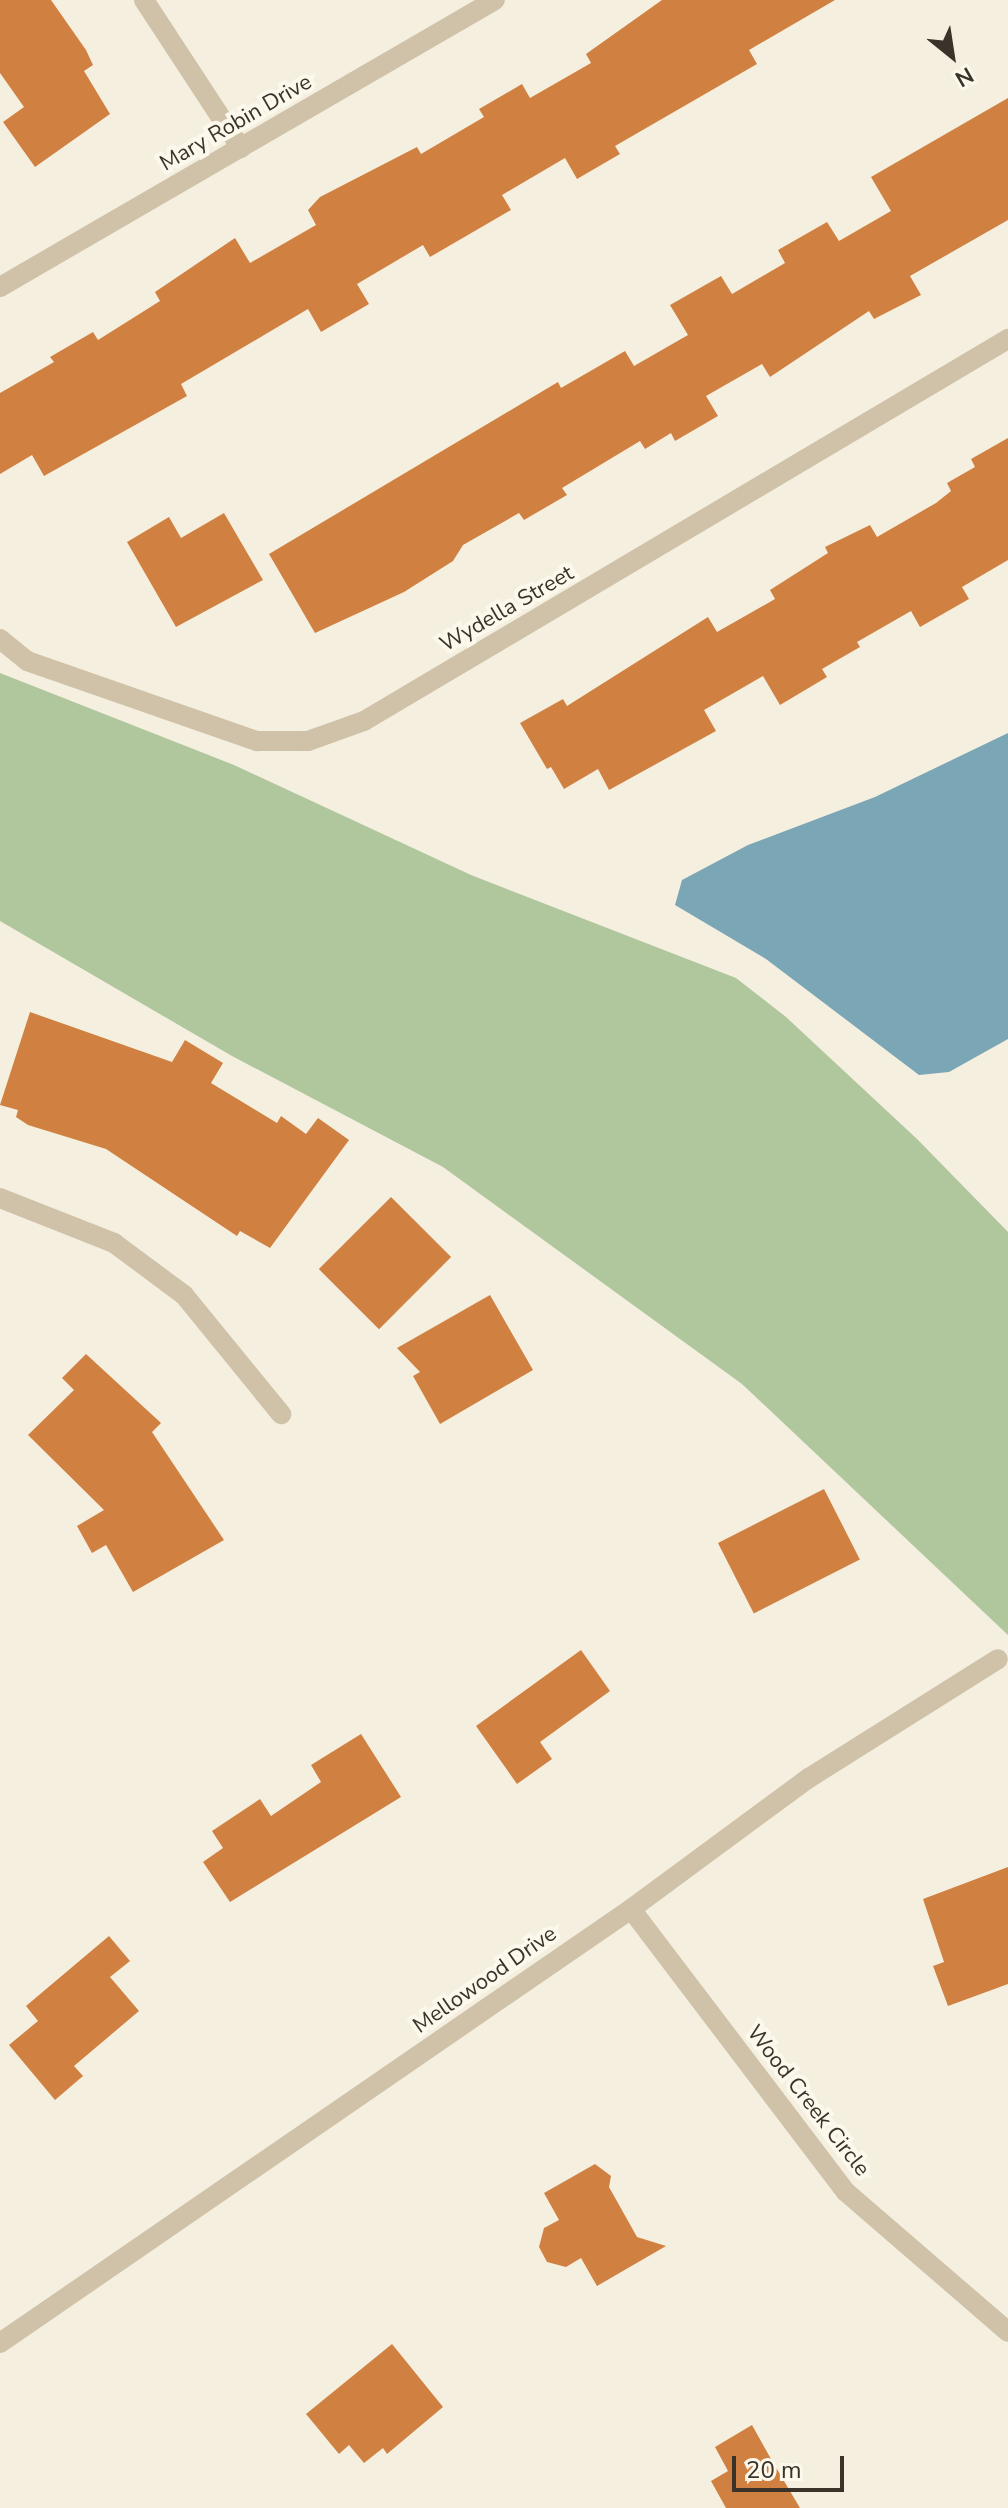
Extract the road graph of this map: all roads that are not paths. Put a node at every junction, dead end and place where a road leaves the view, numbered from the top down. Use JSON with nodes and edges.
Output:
{"nodes":[{"id":1,"x":144,"y":0,"type":"edge"},
{"id":2,"x":495,"y":0,"type":"edge"},
{"id":3,"x":241,"y":148,"type":"junction"},
{"id":4,"x":0,"y":287,"type":"edge"},
{"id":5,"x":1008,"y":339,"type":"edge"},
{"id":6,"x":0,"y":639,"type":"edge"},
{"id":7,"x":0,"y":1198,"type":"edge"},
{"id":8,"x":281,"y":1414,"type":"dead end"},
{"id":9,"x":998,"y":1659,"type":"dead end"},
{"id":10,"x":631,"y":1909,"type":"junction"},
{"id":11,"x":1008,"y":2332,"type":"edge"},
{"id":12,"x":0,"y":2343,"type":"edge"}],
"edges":[{"from":1,"to":3,"type":"street"},
{"from":2,"to":3,"type":"street","name":"Mary Robin Drive"},
{"from":3,"to":4,"type":"street","name":"Mary Robin Drive"},
{"from":5,"to":6,"type":"street","name":"Wydella Street"},
{"from":7,"to":8,"type":"street"},
{"from":9,"to":10,"type":"street","name":"Mellowood Drive"},
{"from":10,"to":11,"type":"street","name":"Wood Creek Circle"},
{"from":10,"to":12,"type":"street","name":"Mellowood Drive"}]}
